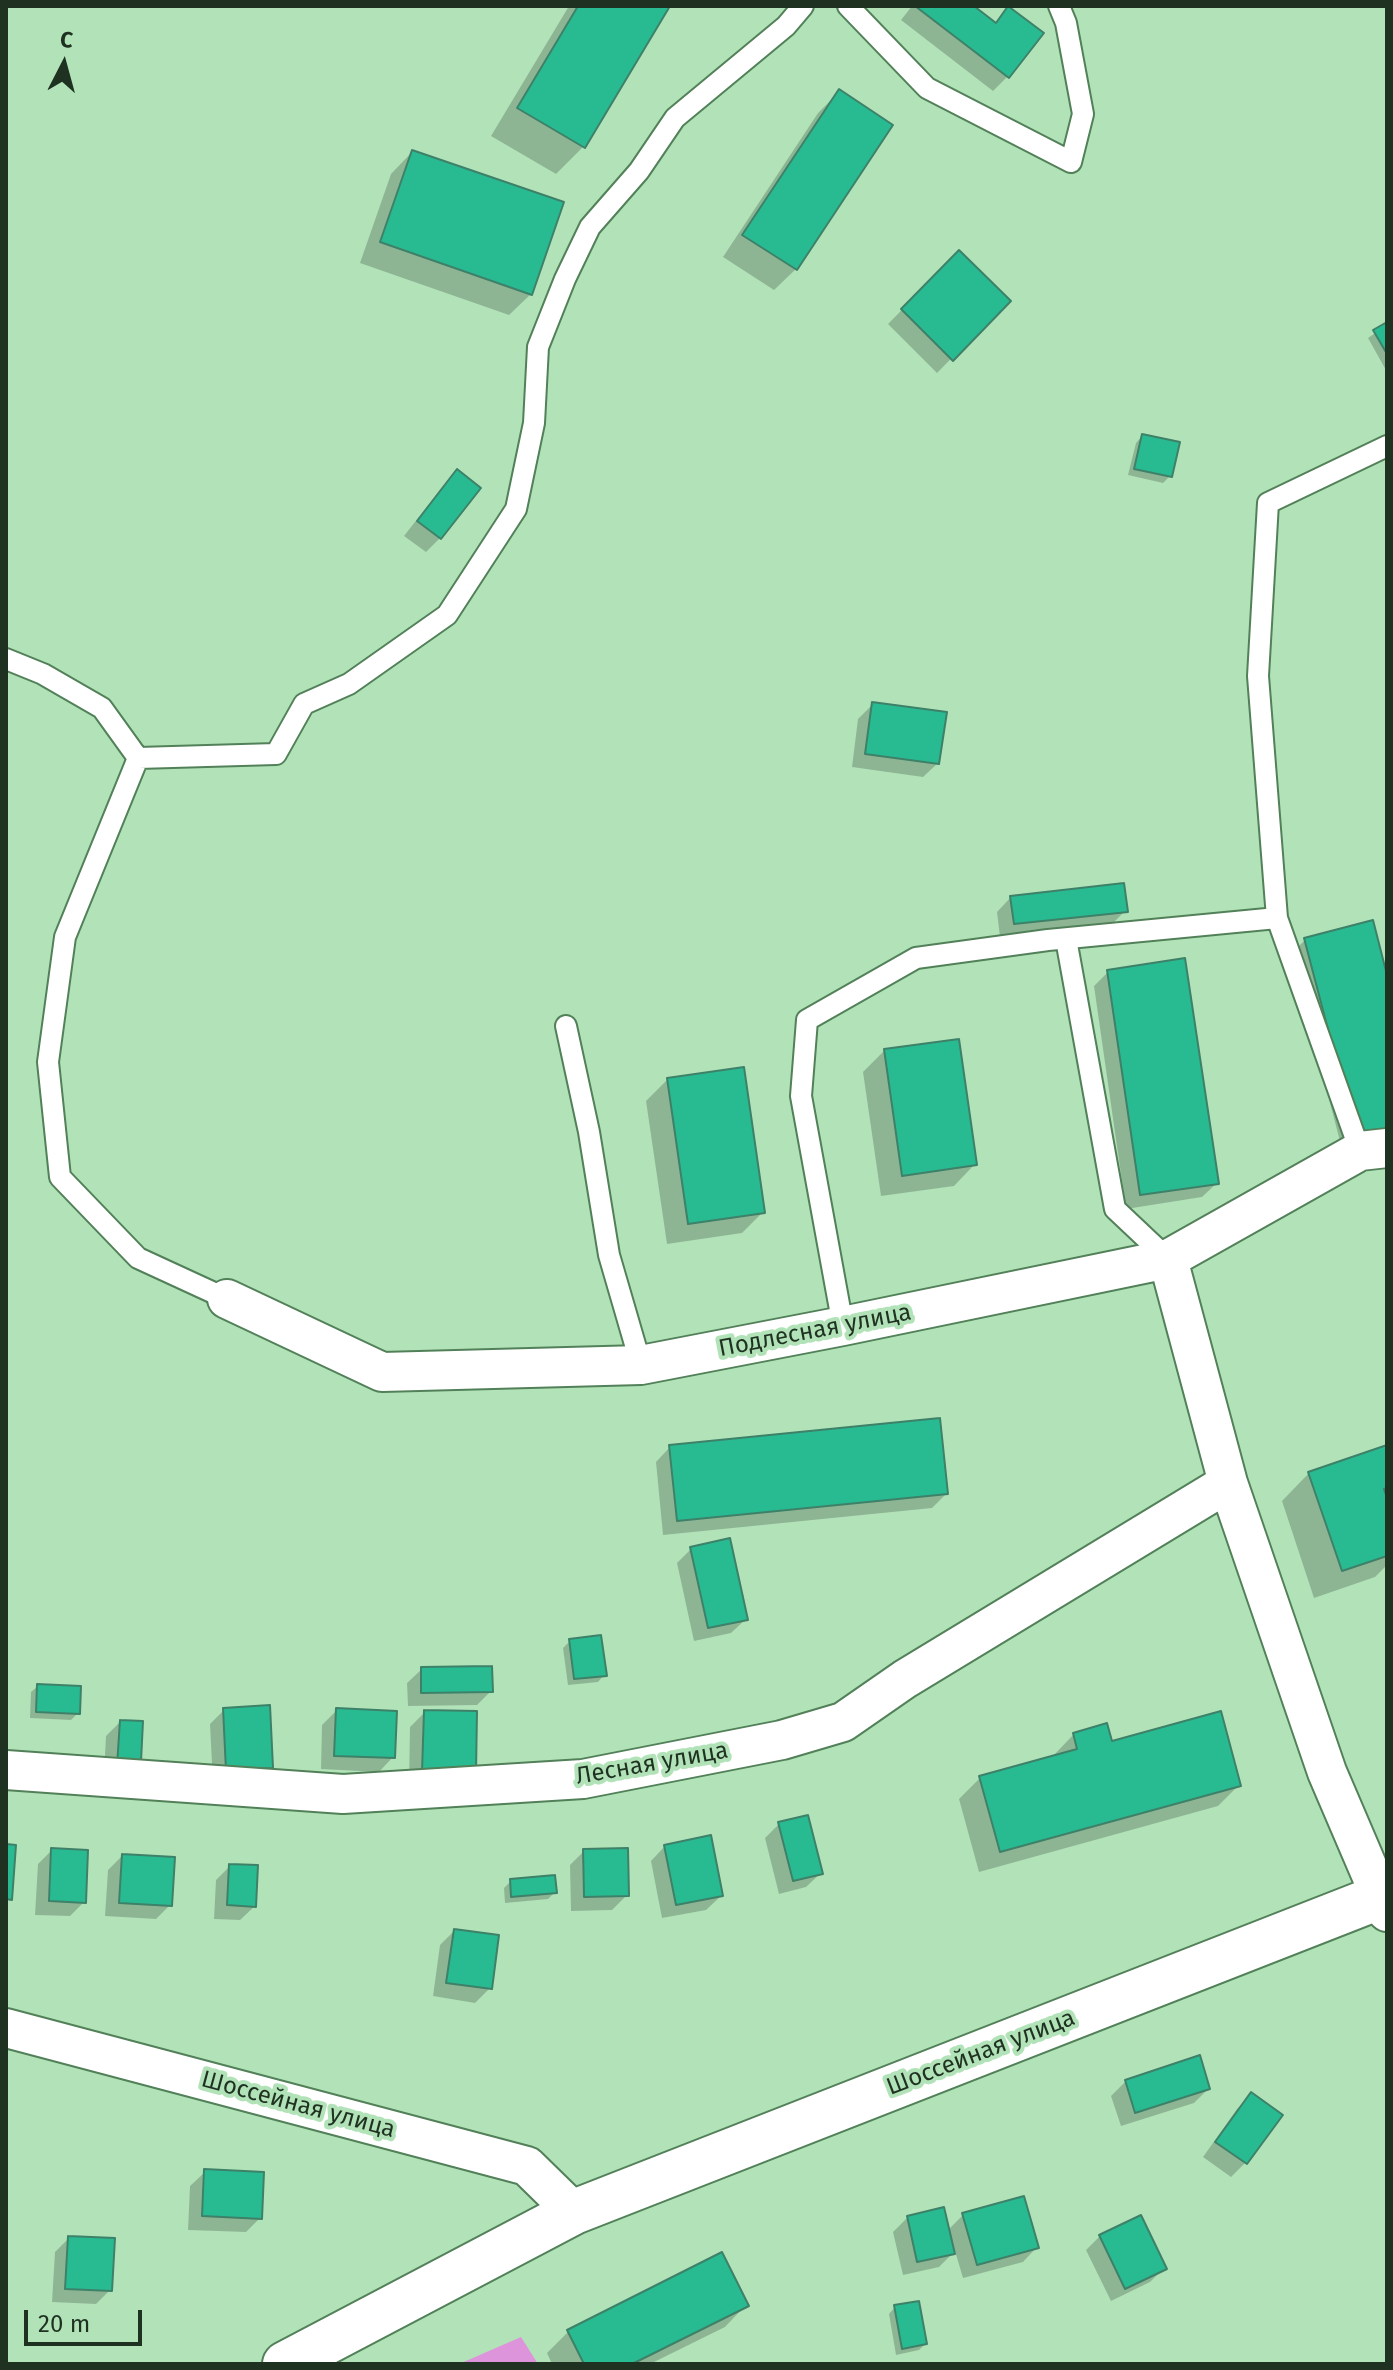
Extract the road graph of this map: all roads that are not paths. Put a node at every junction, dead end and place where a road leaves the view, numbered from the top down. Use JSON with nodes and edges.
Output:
{"nodes":[{"id":1,"x":803,"y":6,"type":"edge"},
{"id":2,"x":848,"y":6,"type":"edge"},
{"id":3,"x":1059,"y":6,"type":"edge"},
{"id":4,"x":1387,"y":446,"type":"edge"},
{"id":5,"x":6,"y":659,"type":"edge"},
{"id":6,"x":138,"y":758,"type":"junction"},
{"id":7,"x":1277,"y":918,"type":"junction"},
{"id":8,"x":1066,"y":939,"type":"junction"},
{"id":9,"x":566,"y":1026,"type":"dead end"},
{"id":10,"x":1374,"y":1150,"type":"edge"},
{"id":11,"x":1168,"y":1259,"type":"junction"},
{"id":12,"x":227,"y":1299,"type":"joint"},
{"id":13,"x":843,"y":1326,"type":"junction"},
{"id":14,"x":641,"y":1365,"type":"junction"},
{"id":15,"x":1228,"y":1483,"type":"junction"},
{"id":16,"x":6,"y":1770,"type":"edge"},
{"id":17,"x":1385,"y":1901,"type":"edge"},
{"id":18,"x":6,"y":2028,"type":"edge"},
{"id":19,"x":574,"y":2212,"type":"junction"},
{"id":20,"x":285,"y":2364,"type":"edge"}],
"edges":[{"from":1,"to":6,"type":"lane"},
{"from":2,"to":3,"type":"lane"},
{"from":4,"to":7,"type":"lane"},
{"from":5,"to":6,"type":"lane"},
{"from":6,"to":12,"type":"lane"},
{"from":7,"to":8,"type":"lane"},
{"from":7,"to":10,"type":"lane"},
{"from":8,"to":11,"type":"lane"},
{"from":8,"to":13,"type":"lane"},
{"from":9,"to":14,"type":"lane"},
{"from":10,"to":11,"type":"street","name":"Подлесная улица"},
{"from":11,"to":13,"type":"street","name":"Подлесная улица"},
{"from":11,"to":15,"type":"street"},
{"from":12,"to":14,"type":"street","name":"Подлесная улица"},
{"from":13,"to":14,"type":"street","name":"Подлесная улица"},
{"from":15,"to":16,"type":"street","name":"Лесная улица"},
{"from":15,"to":17,"type":"street"},
{"from":17,"to":19,"type":"main road","name":"Шоссейная улица"},
{"from":18,"to":19,"type":"street","name":"Шоссейная улица"},
{"from":19,"to":20,"type":"main road","name":"Шоссейная улица"}]}
